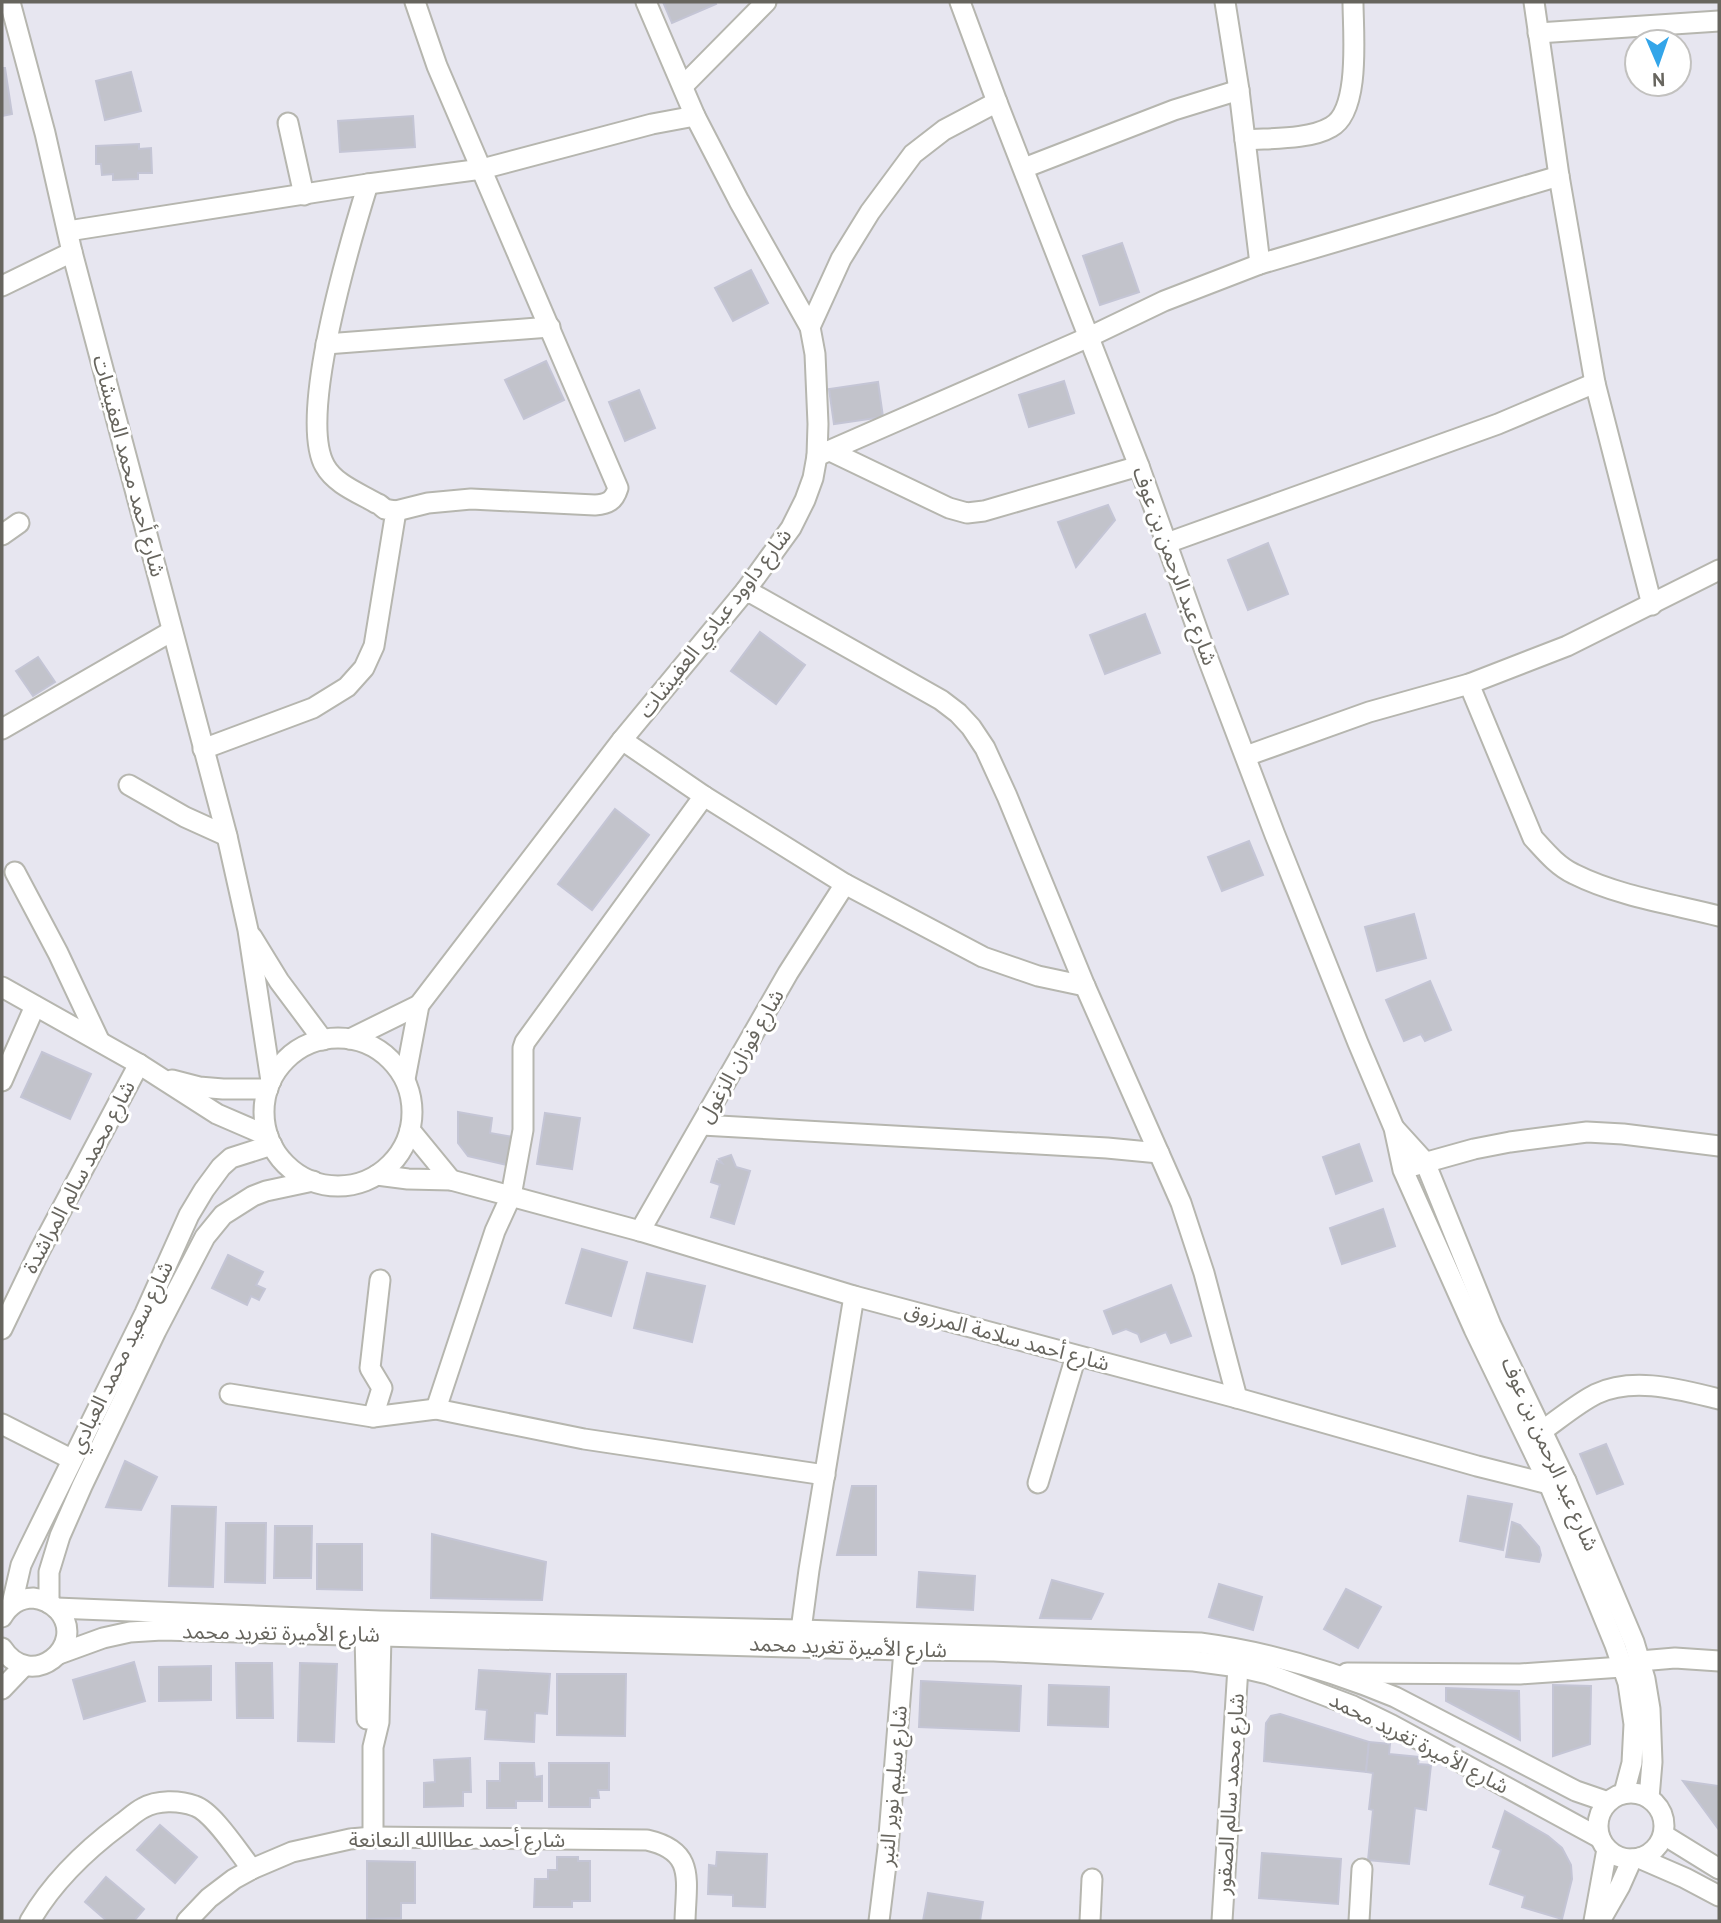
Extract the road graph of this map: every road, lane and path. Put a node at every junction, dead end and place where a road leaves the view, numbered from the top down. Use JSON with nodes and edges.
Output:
{"nodes":[{"id":1,"x":10,"y":2,"type":"edge"},
{"id":2,"x":415,"y":2,"type":"edge"},
{"id":3,"x":646,"y":2,"type":"edge"},
{"id":4,"x":766,"y":2,"type":"edge"},
{"id":5,"x":1225,"y":2,"type":"edge"},
{"id":6,"x":1353,"y":2,"type":"edge"},
{"id":7,"x":1534,"y":2,"type":"edge"},
{"id":8,"x":963,"y":3,"type":"edge"},
{"id":9,"x":1719,"y":21,"type":"edge"},
{"id":10,"x":1538,"y":33,"type":"junction"},
{"id":11,"x":683,"y":86,"type":"junction"},
{"id":12,"x":1239,"y":90,"type":"junction"},
{"id":13,"x":997,"y":102,"type":"junction"},
{"id":14,"x":695,"y":116,"type":"junction"},
{"id":15,"x":288,"y":123,"type":"dead end"},
{"id":16,"x":1245,"y":140,"type":"junction"},
{"id":17,"x":1024,"y":168,"type":"junction"},
{"id":18,"x":482,"y":169,"type":"junction"},
{"id":19,"x":1559,"y":176,"type":"junction"},
{"id":20,"x":368,"y":184,"type":"junction"},
{"id":21,"x":304,"y":195,"type":"junction"},
{"id":22,"x":68,"y":231,"type":"junction"},
{"id":23,"x":72,"y":252,"type":"junction"},
{"id":24,"x":1260,"y":264,"type":"junction"},
{"id":25,"x":2,"y":286,"type":"edge"},
{"id":26,"x":550,"y":327,"type":"junction"},
{"id":27,"x":810,"y":327,"type":"junction"},
{"id":28,"x":1089,"y":337,"type":"junction"},
{"id":29,"x":326,"y":344,"type":"junction"},
{"id":30,"x":1595,"y":383,"type":"junction"},
{"id":31,"x":823,"y":453,"type":"junction"},
{"id":32,"x":1139,"y":466,"type":"junction"},
{"id":33,"x":396,"y":510,"type":"junction"},
{"id":34,"x":19,"y":523,"type":"dead end"},
{"id":35,"x":2,"y":535,"type":"edge"},
{"id":36,"x":1167,"y":543,"type":"junction"},
{"id":37,"x":1719,"y":570,"type":"edge"},
{"id":38,"x":746,"y":590,"type":"junction"},
{"id":39,"x":1652,"y":605,"type":"junction"},
{"id":40,"x":172,"y":631,"type":"junction"},
{"id":41,"x":1469,"y":684,"type":"junction"},
{"id":42,"x":2,"y":729,"type":"edge"},
{"id":43,"x":622,"y":740,"type":"junction"},
{"id":44,"x":203,"y":749,"type":"junction"},
{"id":45,"x":1247,"y":756,"type":"junction"},
{"id":46,"x":129,"y":785,"type":"dead end"},
{"id":47,"x":704,"y":796,"type":"junction"},
{"id":48,"x":227,"y":836,"type":"junction"},
{"id":49,"x":15,"y":872,"type":"dead end"},
{"id":50,"x":845,"y":884,"type":"junction"},
{"id":51,"x":1719,"y":916,"type":"edge"},
{"id":52,"x":248,"y":930,"type":"junction"},
{"id":53,"x":2,"y":986,"type":"edge"},
{"id":54,"x":1085,"y":986,"type":"junction"},
{"id":55,"x":419,"y":1004,"type":"junction"},
{"id":56,"x":36,"y":1006,"type":"junction"},
{"id":57,"x":350,"y":1039,"type":"junction"},
{"id":58,"x":99,"y":1040,"type":"junction"},
{"id":59,"x":323,"y":1040,"type":"junction"},
{"id":60,"x":139,"y":1063,"type":"junction"},
{"id":61,"x":161,"y":1077,"type":"junction"},
{"id":62,"x":405,"y":1079,"type":"junction"},
{"id":63,"x":2,"y":1080,"type":"edge"},
{"id":64,"x":269,"y":1085,"type":"junction"},
{"id":65,"x":702,"y":1125,"type":"junction"},
{"id":66,"x":1394,"y":1128,"type":"junction"},
{"id":67,"x":410,"y":1129,"type":"junction"},
{"id":68,"x":270,"y":1140,"type":"junction"},
{"id":69,"x":1719,"y":1146,"type":"edge"},
{"id":70,"x":1159,"y":1153,"type":"junction"},
{"id":71,"x":1425,"y":1162,"type":"junction"},
{"id":72,"x":1403,"y":1170,"type":"junction"},
{"id":73,"x":377,"y":1175,"type":"junction"},
{"id":74,"x":451,"y":1180,"type":"junction"},
{"id":75,"x":313,"y":1181,"type":"junction"},
{"id":76,"x":511,"y":1196,"type":"junction"},
{"id":77,"x":640,"y":1231,"type":"junction"},
{"id":78,"x":380,"y":1280,"type":"dead end"},
{"id":79,"x":855,"y":1296,"type":"junction"},
{"id":80,"x":2,"y":1329,"type":"edge"},
{"id":81,"x":1076,"y":1356,"type":"junction"},
{"id":82,"x":230,"y":1394,"type":"dead end"},
{"id":83,"x":1237,"y":1398,"type":"junction"},
{"id":84,"x":1719,"y":1399,"type":"edge"},
{"id":85,"x":436,"y":1409,"type":"junction"},
{"id":86,"x":373,"y":1417,"type":"junction"},
{"id":87,"x":2,"y":1424,"type":"edge"},
{"id":88,"x":1542,"y":1431,"type":"junction"},
{"id":89,"x":71,"y":1460,"type":"junction"},
{"id":90,"x":825,"y":1475,"type":"junction"},
{"id":91,"x":1558,"y":1482,"type":"junction"},
{"id":92,"x":1038,"y":1483,"type":"dead end"},
{"id":93,"x":53,"y":1605,"type":"junction"},
{"id":94,"x":7,"y":1611,"type":"edge"},
{"id":95,"x":801,"y":1630,"type":"junction"},
{"id":96,"x":373,"y":1635,"type":"junction"},
{"id":97,"x":2,"y":1648,"type":"edge"},
{"id":98,"x":904,"y":1650,"type":"junction"},
{"id":99,"x":59,"y":1654,"type":"junction"},
{"id":100,"x":1719,"y":1661,"type":"edge"},
{"id":101,"x":1631,"y":1664,"type":"junction"},
{"id":102,"x":23,"y":1665,"type":"junction"},
{"id":103,"x":1238,"y":1667,"type":"junction"},
{"id":104,"x":1333,"y":1673,"type":"junction"},
{"id":105,"x":2,"y":1689,"type":"edge"},
{"id":106,"x":1649,"y":1797,"type":"junction"},
{"id":107,"x":1616,"y":1798,"type":"junction"},
{"id":108,"x":1664,"y":1835,"type":"junction"},
{"id":109,"x":373,"y":1838,"type":"junction"},
{"id":110,"x":1604,"y":1843,"type":"junction"},
{"id":111,"x":1636,"y":1859,"type":"junction"},
{"id":112,"x":252,"y":1869,"type":"junction"},
{"id":113,"x":1362,"y":1869,"type":"dead end"},
{"id":114,"x":1719,"y":1869,"type":"edge"},
{"id":115,"x":1092,"y":1880,"type":"dead end"},
{"id":116,"x":1719,"y":1896,"type":"edge"},
{"id":117,"x":30,"y":1921,"type":"edge"},
{"id":118,"x":187,"y":1921,"type":"edge"},
{"id":119,"x":685,"y":1921,"type":"edge"},
{"id":120,"x":879,"y":1921,"type":"edge"},
{"id":121,"x":1090,"y":1921,"type":"edge"},
{"id":122,"x":1222,"y":1921,"type":"edge"},
{"id":123,"x":1359,"y":1921,"type":"edge"},
{"id":124,"x":1594,"y":1921,"type":"edge"},
{"id":125,"x":1600,"y":1921,"type":"edge"}],
"edges":[{"from":1,"to":22,"type":"street","name":"شارع أحمد محمد العفيشات"},
{"from":2,"to":18,"type":"street"},
{"from":3,"to":11,"type":"street","name":"شارع داوود عبادي العفيشات"},
{"from":4,"to":11,"type":"street"},
{"from":5,"to":12,"type":"street"},
{"from":6,"to":16,"type":"street"},
{"from":7,"to":10,"type":"street"},
{"from":8,"to":13,"type":"street","name":"شارع عبد الرحمن بن عوف"},
{"from":9,"to":10,"type":"street"},
{"from":10,"to":19,"type":"street"},
{"from":11,"to":14,"type":"street","name":"شارع داوود عبادي العفيشات"},
{"from":12,"to":16,"type":"street"},
{"from":12,"to":17,"type":"street"},
{"from":13,"to":17,"type":"street","name":"شارع عبد الرحمن بن عوف"},
{"from":13,"to":27,"type":"street"},
{"from":14,"to":18,"type":"street"},
{"from":14,"to":27,"type":"street","name":"شارع داوود عبادي العفيشات"},
{"from":15,"to":21,"type":"street"},
{"from":16,"to":24,"type":"street"},
{"from":17,"to":28,"type":"street","name":"شارع عبد الرحمن بن عوف"},
{"from":18,"to":20,"type":"street"},
{"from":18,"to":26,"type":"street"},
{"from":19,"to":24,"type":"street"},
{"from":19,"to":30,"type":"street"},
{"from":20,"to":21,"type":"street"},
{"from":20,"to":29,"type":"street"},
{"from":21,"to":22,"type":"street"},
{"from":22,"to":23,"type":"street","name":"شارع أحمد محمد العفيشات"},
{"from":23,"to":25,"type":"street"},
{"from":23,"to":40,"type":"street","name":"شارع أحمد محمد العفيشات"},
{"from":24,"to":28,"type":"street"},
{"from":26,"to":29,"type":"street"},
{"from":26,"to":33,"type":"street"},
{"from":27,"to":31,"type":"street","name":"شارع داوود عبادي العفيشات"},
{"from":28,"to":31,"type":"street"},
{"from":28,"to":32,"type":"street","name":"شارع عبد الرحمن بن عوف"},
{"from":29,"to":33,"type":"street"},
{"from":30,"to":36,"type":"street"},
{"from":30,"to":39,"type":"street"},
{"from":31,"to":32,"type":"street"},
{"from":31,"to":38,"type":"street","name":"شارع داوود عبادي العفيشات"},
{"from":32,"to":36,"type":"street","name":"شارع عبد الرحمن بن عوف"},
{"from":33,"to":44,"type":"street"},
{"from":34,"to":35,"type":"street"},
{"from":36,"to":45,"type":"street","name":"شارع عبد الرحمن بن عوف"},
{"from":37,"to":39,"type":"street"},
{"from":38,"to":43,"type":"street","name":"شارع داوود عبادي العفيشات"},
{"from":38,"to":54,"type":"street"},
{"from":39,"to":41,"type":"street"},
{"from":40,"to":42,"type":"street"},
{"from":40,"to":44,"type":"street","name":"شارع أحمد محمد العفيشات"},
{"from":41,"to":45,"type":"street"},
{"from":41,"to":51,"type":"street"},
{"from":43,"to":47,"type":"street"},
{"from":43,"to":55,"type":"street","name":"شارع داوود عبادي العفيشات"},
{"from":44,"to":48,"type":"street","name":"شارع أحمد محمد العفيشات"},
{"from":45,"to":66,"type":"street","name":"شارع عبد الرحمن بن عوف"},
{"from":46,"to":48,"type":"street"},
{"from":47,"to":50,"type":"street"},
{"from":47,"to":76,"type":"street"},
{"from":48,"to":52,"type":"street","name":"شارع أحمد محمد العفيشات"},
{"from":49,"to":58,"type":"street"},
{"from":50,"to":54,"type":"street"},
{"from":50,"to":65,"type":"street","name":"شارع فوزان الزغول"},
{"from":52,"to":59,"type":"street","name":"شارع أحمد محمد العفيشات"},
{"from":52,"to":64,"type":"street","name":"شارع أحمد محمد العفيشات"},
{"from":53,"to":56,"type":"street"},
{"from":54,"to":70,"type":"street"},
{"from":55,"to":57,"type":"street","name":"شارع داوود عبادي العفيشات"},
{"from":55,"to":62,"type":"street","name":"شارع داوود عبادي العفيشات"},
{"from":56,"to":58,"type":"street"},
{"from":56,"to":63,"type":"street"},
{"from":57,"to":59,"type":"street"},
{"from":57,"to":62,"type":"street"},
{"from":58,"to":60,"type":"street"},
{"from":59,"to":64,"type":"street"},
{"from":60,"to":61,"type":"street"},
{"from":60,"to":80,"type":"street","name":"شارع محمد سالم المراشدة"},
{"from":61,"to":64,"type":"street"},
{"from":61,"to":68,"type":"street"},
{"from":62,"to":67,"type":"street"},
{"from":64,"to":68,"type":"street"},
{"from":65,"to":70,"type":"street"},
{"from":65,"to":77,"type":"street","name":"شارع فوزان الزغول"},
{"from":66,"to":71,"type":"street","name":"شارع عبد الرحمن بن عوف"},
{"from":66,"to":72,"type":"street","name":"شارع عبد الرحمن بن عوف"},
{"from":67,"to":73,"type":"street"},
{"from":67,"to":74,"type":"street"},
{"from":68,"to":75,"type":"street"},
{"from":68,"to":89,"type":"street","name":"شارع سعيد محمد العبادي"},
{"from":69,"to":71,"type":"street"},
{"from":70,"to":83,"type":"street"},
{"from":71,"to":72,"type":"street"},
{"from":71,"to":88,"type":"street","name":"شارع عبد الرحمن بن عوف"},
{"from":72,"to":91,"type":"street","name":"شارع عبد الرحمن بن عوف"},
{"from":73,"to":74,"type":"street","name":"شارع أحمد سلامة المرزوق"},
{"from":73,"to":75,"type":"street"},
{"from":74,"to":76,"type":"street","name":"شارع أحمد سلامة المرزوق"},
{"from":75,"to":93,"type":"street","name":"شارع سعيد محمد العبادي"},
{"from":76,"to":77,"type":"street","name":"شارع أحمد سلامة المرزوق"},
{"from":76,"to":85,"type":"street"},
{"from":77,"to":79,"type":"street","name":"شارع أحمد سلامة المرزوق"},
{"from":78,"to":86,"type":"street"},
{"from":79,"to":81,"type":"street","name":"شارع أحمد سلامة المرزوق"},
{"from":79,"to":90,"type":"street"},
{"from":81,"to":83,"type":"street","name":"شارع أحمد سلامة المرزوق"},
{"from":81,"to":92,"type":"street"},
{"from":82,"to":86,"type":"street"},
{"from":83,"to":91,"type":"street","name":"شارع أحمد سلامة المرزوق"},
{"from":84,"to":88,"type":"street"},
{"from":85,"to":86,"type":"street"},
{"from":85,"to":90,"type":"street"},
{"from":87,"to":89,"type":"street"},
{"from":88,"to":91,"type":"street","name":"شارع عبد الرحمن بن عوف"},
{"from":89,"to":94,"type":"street","name":"شارع سعيد محمد العبادي"},
{"from":90,"to":95,"type":"street"},
{"from":91,"to":101,"type":"street","name":"شارع عبد الرحمن بن عوف"},
{"from":93,"to":94,"type":"street","name":"شارع الأميرة تغريد محمد"},
{"from":93,"to":95,"type":"street","name":"شارع الأميرة تغريد محمد"},
{"from":93,"to":99,"type":"street","name":"شارع سعيد محمد العبادي"},
{"from":95,"to":104,"type":"street","name":"شارع الأميرة تغريد محمد"},
{"from":96,"to":98,"type":"street","name":"شارع الأميرة تغريد محمد"},
{"from":96,"to":99,"type":"street","name":"شارع الأميرة تغريد محمد"},
{"from":96,"to":109,"type":"street"},
{"from":97,"to":102,"type":"street"},
{"from":98,"to":103,"type":"street","name":"شارع الأميرة تغريد محمد"},
{"from":98,"to":120,"type":"street","name":"شارع سليم نوير النبر"},
{"from":99,"to":102,"type":"street","name":"شارع الأميرة تغريد محمد"},
{"from":100,"to":101,"type":"street"},
{"from":101,"to":104,"type":"street"},
{"from":101,"to":106,"type":"street","name":"شارع عبد الرحمن بن عوف"},
{"from":101,"to":107,"type":"street","name":"شارع عبد الرحمن بن عوف"},
{"from":102,"to":105,"type":"street"},
{"from":103,"to":110,"type":"street","name":"شارع الأميرة تغريد محمد"},
{"from":103,"to":122,"type":"street","name":"شارع محمد سالم الصقور"},
{"from":104,"to":107,"type":"street","name":"شارع الأميرة تغريد محمد"},
{"from":106,"to":107,"type":"street"},
{"from":106,"to":108,"type":"street"},
{"from":107,"to":110,"type":"street"},
{"from":108,"to":111,"type":"street"},
{"from":108,"to":114,"type":"street"},
{"from":109,"to":112,"type":"street","name":"شارع أحمد عطاالله النعانعة"},
{"from":109,"to":119,"type":"street","name":"شارع أحمد عطاالله النعانعة"},
{"from":110,"to":111,"type":"street"},
{"from":110,"to":124,"type":"street"},
{"from":111,"to":116,"type":"street"},
{"from":111,"to":125,"type":"street"},
{"from":112,"to":117,"type":"street"},
{"from":112,"to":118,"type":"street","name":"شارع أحمد عطاالله النعانعة"},
{"from":113,"to":123,"type":"street"},
{"from":115,"to":121,"type":"street"}]}
